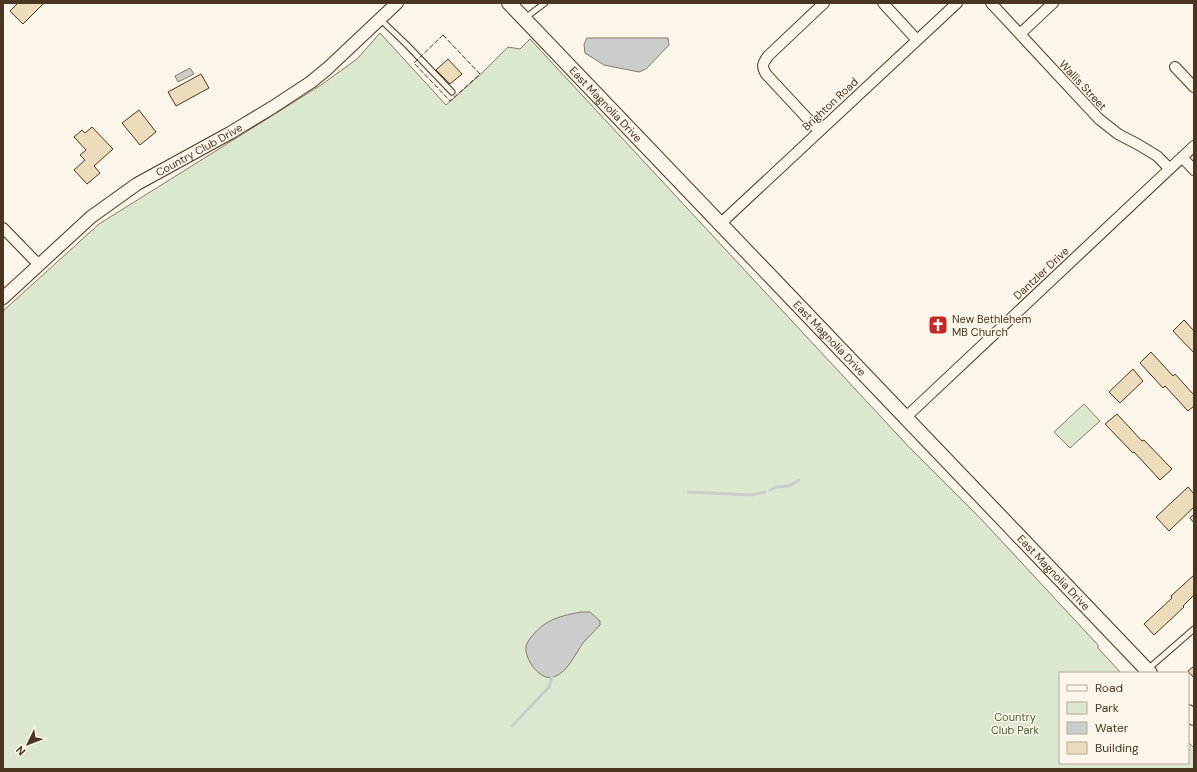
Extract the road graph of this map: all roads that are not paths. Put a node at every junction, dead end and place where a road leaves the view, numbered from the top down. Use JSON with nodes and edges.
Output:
{"nodes":[{"id":1,"x":397,"y":3,"type":"edge"},
{"id":2,"x":508,"y":3,"type":"edge"},
{"id":3,"x":545,"y":3,"type":"edge"},
{"id":4,"x":824,"y":3,"type":"edge"},
{"id":5,"x":883,"y":3,"type":"edge"},
{"id":6,"x":957,"y":3,"type":"edge"},
{"id":7,"x":991,"y":3,"type":"edge"},
{"id":8,"x":1053,"y":3,"type":"edge"},
{"id":9,"x":380,"y":19,"type":"junction"},
{"id":10,"x":524,"y":19,"type":"junction"},
{"id":11,"x":1020,"y":34,"type":"junction"},
{"id":12,"x":917,"y":40,"type":"junction"},
{"id":13,"x":1175,"y":67,"type":"dead end"},
{"id":14,"x":1194,"y":87,"type":"edge"},
{"id":15,"x":452,"y":92,"type":"dead end"},
{"id":16,"x":819,"y":131,"type":"junction"},
{"id":17,"x":1194,"y":146,"type":"edge"},
{"id":18,"x":1182,"y":157,"type":"junction"},
{"id":19,"x":1170,"y":168,"type":"junction"},
{"id":20,"x":1194,"y":170,"type":"edge"},
{"id":21,"x":720,"y":224,"type":"junction"},
{"id":22,"x":3,"y":228,"type":"edge"},
{"id":23,"x":39,"y":265,"type":"junction"},
{"id":24,"x":3,"y":298,"type":"edge"},
{"id":25,"x":906,"y":418,"type":"junction"},
{"id":26,"x":1194,"y":629,"type":"edge"},
{"id":27,"x":1149,"y":672,"type":"edge"}],
"edges":[{"from":1,"to":9,"type":"street","name":"Country Club Drive"},
{"from":2,"to":10,"type":"main road","name":"East Magnolia Drive"},
{"from":3,"to":10,"type":"lane"},
{"from":4,"to":16,"type":"street"},
{"from":5,"to":12,"type":"street"},
{"from":6,"to":12,"type":"street","name":"Brighton Road"},
{"from":7,"to":11,"type":"street","name":"Wallis Street"},
{"from":8,"to":11,"type":"street"},
{"from":9,"to":15,"type":"lane"},
{"from":9,"to":23,"type":"street","name":"Country Club Drive"},
{"from":10,"to":21,"type":"main road","name":"East Magnolia Drive"},
{"from":11,"to":19,"type":"street","name":"Wallis Street"},
{"from":12,"to":16,"type":"street","name":"Brighton Road"},
{"from":13,"to":14,"type":"street"},
{"from":16,"to":21,"type":"street","name":"Brighton Road"},
{"from":17,"to":18,"type":"street","name":"Dantzler Drive"},
{"from":18,"to":19,"type":"street","name":"Dantzler Drive"},
{"from":18,"to":20,"type":"street"},
{"from":19,"to":25,"type":"street","name":"Dantzler Drive"},
{"from":21,"to":25,"type":"main road","name":"East Magnolia Drive"},
{"from":22,"to":23,"type":"street"},
{"from":23,"to":24,"type":"street","name":"Country Club Drive"},
{"from":25,"to":27,"type":"main road","name":"East Magnolia Drive"},
{"from":26,"to":27,"type":"lane"}]}
